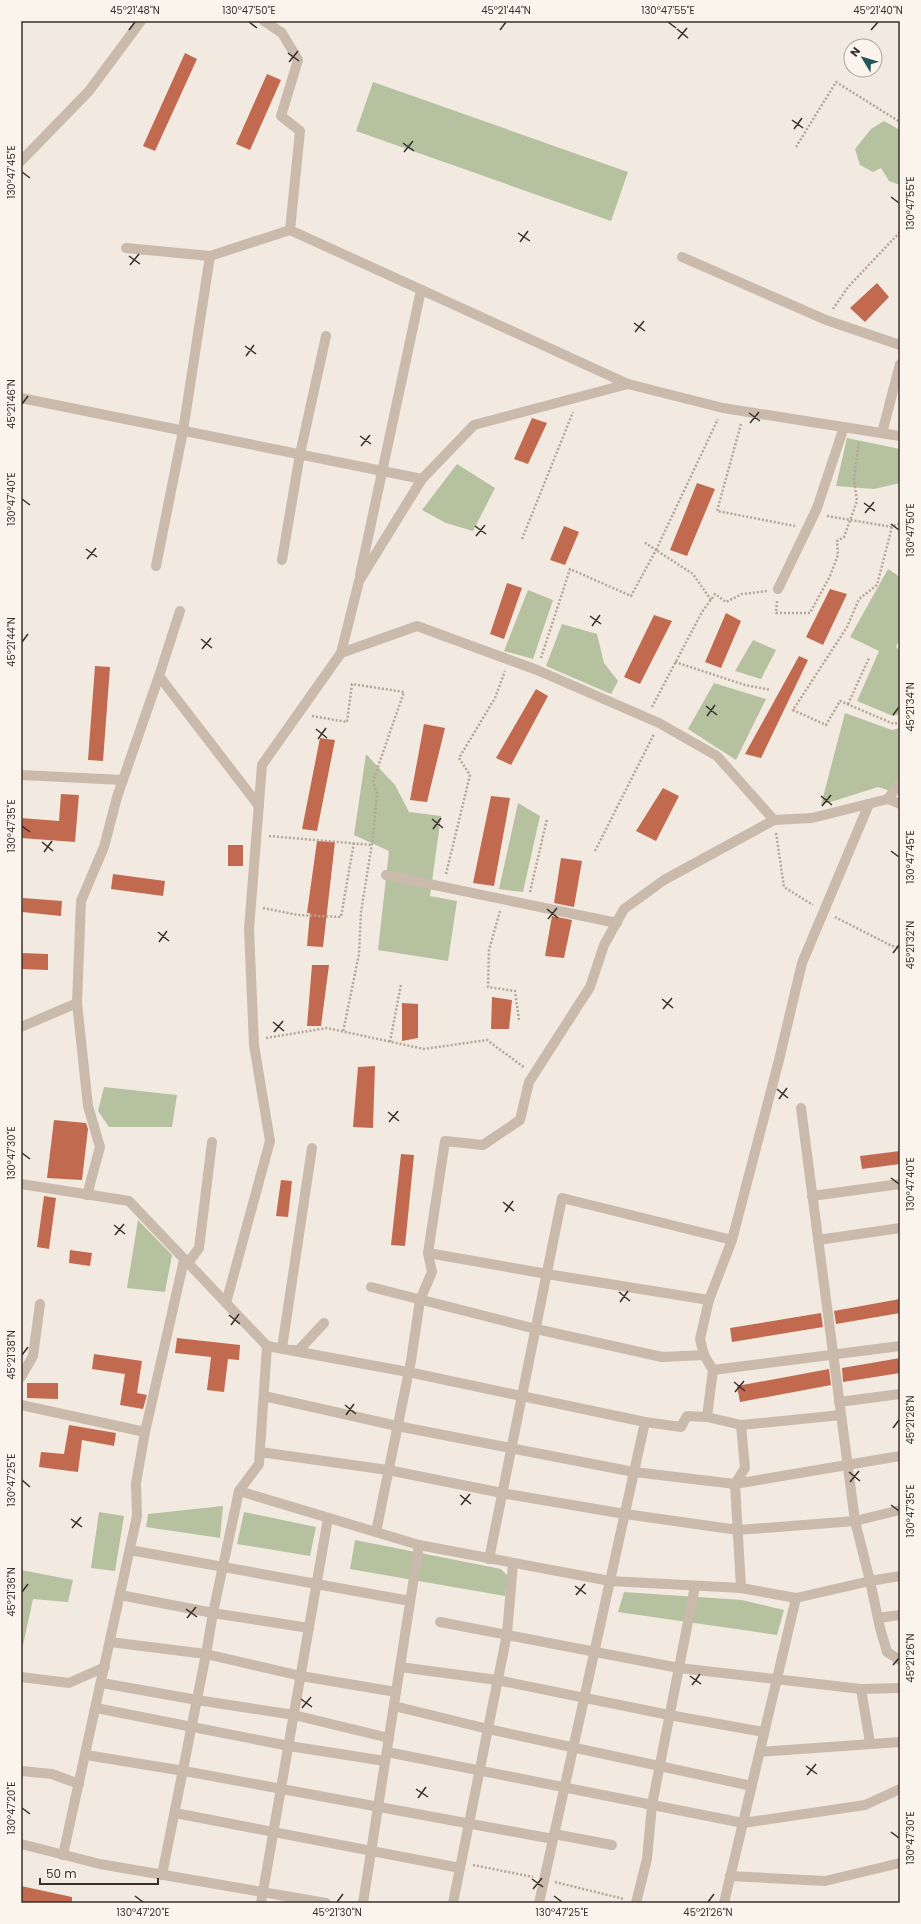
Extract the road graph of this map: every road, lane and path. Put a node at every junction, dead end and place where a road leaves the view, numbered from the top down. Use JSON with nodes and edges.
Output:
{"nodes":[{"id":1,"x":140,"y":21,"type":"edge"},
{"id":2,"x":264,"y":21,"type":"edge"},
{"id":3,"x":900,"y":122,"type":"edge"},
{"id":4,"x":796,"y":147,"type":"dead end"},
{"id":5,"x":21,"y":161,"type":"edge"},
{"id":6,"x":290,"y":230,"type":"junction"},
{"id":7,"x":900,"y":232,"type":"edge"},
{"id":8,"x":126,"y":248,"type":"dead end"},
{"id":9,"x":210,"y":256,"type":"junction"},
{"id":10,"x":682,"y":257,"type":"dead end"},
{"id":11,"x":421,"y":290,"type":"junction"},
{"id":12,"x":826,"y":320,"type":"junction"},
{"id":13,"x":326,"y":336,"type":"dead end"},
{"id":14,"x":900,"y":345,"type":"edge"},
{"id":15,"x":900,"y":364,"type":"edge"},
{"id":16,"x":628,"y":384,"type":"junction"},
{"id":17,"x":21,"y":398,"type":"edge"},
{"id":18,"x":578,"y":398,"type":"junction"},
{"id":19,"x":723,"y":408,"type":"junction"},
{"id":20,"x":744,"y":412,"type":"junction"},
{"id":21,"x":844,"y":427,"type":"junction"},
{"id":22,"x":183,"y":430,"type":"junction"},
{"id":23,"x":882,"y":433,"type":"junction"},
{"id":24,"x":900,"y":436,"type":"edge"},
{"id":25,"x":300,"y":454,"type":"junction"},
{"id":26,"x":381,"y":471,"type":"junction"},
{"id":27,"x":422,"y":479,"type":"junction"},
{"id":28,"x":814,"y":514,"type":"junction"},
{"id":29,"x":900,"y":523,"type":"edge"},
{"id":30,"x":892,"y":528,"type":"junction"},
{"id":31,"x":807,"y":529,"type":"junction"},
{"id":32,"x":522,"y":539,"type":"dead end"},
{"id":33,"x":644,"y":542,"type":"dead end"},
{"id":34,"x":656,"y":550,"type":"junction"},
{"id":35,"x":282,"y":560,"type":"dead end"},
{"id":36,"x":156,"y":566,"type":"dead end"},
{"id":37,"x":359,"y":580,"type":"junction"},
{"id":38,"x":778,"y":589,"type":"dead end"},
{"id":39,"x":711,"y":600,"type":"dead end"},
{"id":40,"x":180,"y":611,"type":"dead end"},
{"id":41,"x":341,"y":653,"type":"junction"},
{"id":42,"x":869,"y":658,"type":"dead end"},
{"id":43,"x":510,"y":660,"type":"junction"},
{"id":44,"x":675,"y":662,"type":"dead end"},
{"id":45,"x":537,"y":670,"type":"junction"},
{"id":46,"x":159,"y":676,"type":"junction"},
{"id":47,"x":771,"y":690,"type":"dead end"},
{"id":48,"x":848,"y":704,"type":"junction"},
{"id":49,"x":299,"y":713,"type":"junction"},
{"id":50,"x":900,"y":722,"type":"edge"},
{"id":51,"x":659,"y":723,"type":"junction"},
{"id":52,"x":21,"y":775,"type":"edge"},
{"id":53,"x":123,"y":780,"type":"junction"},
{"id":54,"x":900,"y":782,"type":"edge"},
{"id":55,"x":888,"y":799,"type":"junction"},
{"id":56,"x":869,"y":804,"type":"junction"},
{"id":57,"x":900,"y":804,"type":"edge"},
{"id":58,"x":259,"y":806,"type":"junction"},
{"id":59,"x":547,"y":819,"type":"dead end"},
{"id":60,"x":774,"y":820,"type":"junction"},
{"id":61,"x":257,"y":835,"type":"junction"},
{"id":62,"x":354,"y":842,"type":"junction"},
{"id":63,"x":372,"y":845,"type":"junction"},
{"id":64,"x":595,"y":851,"type":"dead end"},
{"id":65,"x":386,"y":875,"type":"dead end"},
{"id":66,"x":443,"y":887,"type":"junction"},
{"id":67,"x":504,"y":899,"type":"junction"},
{"id":68,"x":527,"y":904,"type":"junction"},
{"id":69,"x":251,"y":905,"type":"junction"},
{"id":70,"x":617,"y":923,"type":"junction"},
{"id":71,"x":402,"y":984,"type":"dead end"},
{"id":72,"x":77,"y":1003,"type":"junction"},
{"id":73,"x":519,"y":1020,"type":"dead end"},
{"id":74,"x":21,"y":1027,"type":"edge"},
{"id":75,"x":343,"y":1032,"type":"junction"},
{"id":76,"x":254,"y":1040,"type":"junction"},
{"id":77,"x":390,"y":1042,"type":"junction"},
{"id":78,"x":534,"y":1074,"type":"junction"},
{"id":79,"x":801,"y":1108,"type":"dead end"},
{"id":80,"x":212,"y":1142,"type":"dead end"},
{"id":81,"x":312,"y":1148,"type":"dead end"},
{"id":82,"x":21,"y":1184,"type":"edge"},
{"id":83,"x":900,"y":1184,"type":"edge"},
{"id":84,"x":88,"y":1195,"type":"junction"},
{"id":85,"x":812,"y":1196,"type":"junction"},
{"id":86,"x":900,"y":1228,"type":"edge"},
{"id":87,"x":732,"y":1240,"type":"junction"},
{"id":88,"x":818,"y":1240,"type":"junction"},
{"id":89,"x":428,"y":1253,"type":"junction"},
{"id":90,"x":186,"y":1261,"type":"junction"},
{"id":91,"x":547,"y":1274,"type":"junction"},
{"id":92,"x":370,"y":1287,"type":"dead end"},
{"id":93,"x":420,"y":1300,"type":"junction"},
{"id":94,"x":709,"y":1300,"type":"junction"},
{"id":95,"x":226,"y":1303,"type":"junction"},
{"id":96,"x":40,"y":1304,"type":"dead end"},
{"id":97,"x":324,"y":1323,"type":"dead end"},
{"id":98,"x":536,"y":1329,"type":"junction"},
{"id":99,"x":267,"y":1346,"type":"junction"},
{"id":100,"x":900,"y":1346,"type":"edge"},
{"id":101,"x":282,"y":1348,"type":"junction"},
{"id":102,"x":833,"y":1354,"type":"junction"},
{"id":103,"x":704,"y":1355,"type":"junction"},
{"id":104,"x":713,"y":1370,"type":"junction"},
{"id":105,"x":408,"y":1372,"type":"junction"},
{"id":106,"x":21,"y":1377,"type":"edge"},
{"id":107,"x":900,"y":1394,"type":"edge"},
{"id":108,"x":264,"y":1396,"type":"junction"},
{"id":109,"x":522,"y":1396,"type":"junction"},
{"id":110,"x":839,"y":1402,"type":"junction"},
{"id":111,"x":21,"y":1405,"type":"edge"},
{"id":112,"x":841,"y":1415,"type":"junction"},
{"id":113,"x":708,"y":1417,"type":"junction"},
{"id":114,"x":645,"y":1422,"type":"junction"},
{"id":115,"x":741,"y":1425,"type":"junction"},
{"id":116,"x":397,"y":1426,"type":"junction"},
{"id":117,"x":145,"y":1432,"type":"junction"},
{"id":118,"x":512,"y":1447,"type":"junction"},
{"id":119,"x":260,"y":1452,"type":"junction"},
{"id":120,"x":900,"y":1456,"type":"edge"},
{"id":121,"x":848,"y":1465,"type":"junction"},
{"id":122,"x":388,"y":1470,"type":"junction"},
{"id":123,"x":634,"y":1472,"type":"junction"},
{"id":124,"x":735,"y":1484,"type":"junction"},
{"id":125,"x":239,"y":1490,"type":"junction"},
{"id":126,"x":502,"y":1493,"type":"junction"},
{"id":127,"x":900,"y":1510,"type":"edge"},
{"id":128,"x":624,"y":1514,"type":"junction"},
{"id":129,"x":328,"y":1518,"type":"junction"},
{"id":130,"x":855,"y":1520,"type":"junction"},
{"id":131,"x":738,"y":1530,"type":"junction"},
{"id":132,"x":376,"y":1532,"type":"junction"},
{"id":133,"x":419,"y":1545,"type":"junction"},
{"id":134,"x":130,"y":1550,"type":"junction"},
{"id":135,"x":489,"y":1559,"type":"junction"},
{"id":136,"x":513,"y":1563,"type":"junction"},
{"id":137,"x":222,"y":1567,"type":"junction"},
{"id":138,"x":900,"y":1576,"type":"edge"},
{"id":139,"x":610,"y":1581,"type":"junction"},
{"id":140,"x":870,"y":1581,"type":"junction"},
{"id":141,"x":316,"y":1584,"type":"junction"},
{"id":142,"x":695,"y":1586,"type":"junction"},
{"id":143,"x":741,"y":1588,"type":"junction"},
{"id":144,"x":120,"y":1595,"type":"junction"},
{"id":145,"x":796,"y":1598,"type":"junction"},
{"id":146,"x":410,"y":1601,"type":"junction"},
{"id":147,"x":213,"y":1613,"type":"junction"},
{"id":148,"x":900,"y":1615,"type":"edge"},
{"id":149,"x":878,"y":1618,"type":"junction"},
{"id":150,"x":440,"y":1622,"type":"dead end"},
{"id":151,"x":309,"y":1628,"type":"junction"},
{"id":152,"x":507,"y":1634,"type":"junction"},
{"id":153,"x":110,"y":1642,"type":"junction"},
{"id":154,"x":594,"y":1652,"type":"junction"},
{"id":155,"x":206,"y":1654,"type":"junction"},
{"id":156,"x":900,"y":1660,"type":"edge"},
{"id":157,"x":105,"y":1667,"type":"junction"},
{"id":158,"x":400,"y":1667,"type":"junction"},
{"id":159,"x":679,"y":1668,"type":"junction"},
{"id":160,"x":301,"y":1676,"type":"junction"},
{"id":161,"x":21,"y":1677,"type":"edge"},
{"id":162,"x":497,"y":1680,"type":"junction"},
{"id":163,"x":777,"y":1680,"type":"junction"},
{"id":164,"x":102,"y":1683,"type":"junction"},
{"id":165,"x":900,"y":1688,"type":"edge"},
{"id":166,"x":861,"y":1689,"type":"junction"},
{"id":167,"x":396,"y":1692,"type":"junction"},
{"id":168,"x":584,"y":1698,"type":"junction"},
{"id":169,"x":197,"y":1700,"type":"junction"},
{"id":170,"x":394,"y":1706,"type":"junction"},
{"id":171,"x":96,"y":1708,"type":"junction"},
{"id":172,"x":294,"y":1715,"type":"junction"},
{"id":173,"x":670,"y":1715,"type":"junction"},
{"id":174,"x":192,"y":1728,"type":"junction"},
{"id":175,"x":488,"y":1729,"type":"junction"},
{"id":176,"x":764,"y":1732,"type":"junction"},
{"id":177,"x":389,"y":1738,"type":"junction"},
{"id":178,"x":900,"y":1742,"type":"edge"},
{"id":179,"x":870,"y":1743,"type":"junction"},
{"id":180,"x":289,"y":1746,"type":"junction"},
{"id":181,"x":573,"y":1747,"type":"junction"},
{"id":182,"x":760,"y":1752,"type":"junction"},
{"id":183,"x":86,"y":1755,"type":"junction"},
{"id":184,"x":386,"y":1756,"type":"junction"},
{"id":185,"x":660,"y":1766,"type":"junction"},
{"id":186,"x":21,"y":1771,"type":"edge"},
{"id":187,"x":184,"y":1771,"type":"junction"},
{"id":188,"x":479,"y":1771,"type":"junction"},
{"id":189,"x":79,"y":1784,"type":"junction"},
{"id":190,"x":752,"y":1786,"type":"junction"},
{"id":191,"x":564,"y":1788,"type":"junction"},
{"id":192,"x":281,"y":1789,"type":"junction"},
{"id":193,"x":900,"y":1789,"type":"edge"},
{"id":194,"x":652,"y":1805,"type":"junction"},
{"id":195,"x":378,"y":1806,"type":"junction"},
{"id":196,"x":175,"y":1813,"type":"junction"},
{"id":197,"x":743,"y":1823,"type":"junction"},
{"id":198,"x":468,"y":1825,"type":"junction"},
{"id":199,"x":274,"y":1832,"type":"junction"},
{"id":200,"x":554,"y":1836,"type":"junction"},
{"id":201,"x":21,"y":1844,"type":"edge"},
{"id":202,"x":612,"y":1845,"type":"dead end"},
{"id":203,"x":371,"y":1851,"type":"junction"},
{"id":204,"x":63,"y":1855,"type":"junction"},
{"id":205,"x":900,"y":1863,"type":"edge"},
{"id":206,"x":460,"y":1868,"type":"junction"},
{"id":207,"x":162,"y":1875,"type":"junction"},
{"id":208,"x":730,"y":1876,"type":"junction"},
{"id":209,"x":264,"y":1892,"type":"junction"},
{"id":210,"x":261,"y":1903,"type":"edge"},
{"id":211,"x":326,"y":1903,"type":"edge"},
{"id":212,"x":363,"y":1903,"type":"edge"},
{"id":213,"x":453,"y":1903,"type":"edge"},
{"id":214,"x":539,"y":1903,"type":"edge"},
{"id":215,"x":636,"y":1903,"type":"edge"},
{"id":216,"x":724,"y":1903,"type":"edge"}],
"edges":[{"from":1,"to":5,"type":"street"},
{"from":2,"to":6,"type":"street"},
{"from":3,"to":4,"type":"path"},
{"from":6,"to":9,"type":"street"},
{"from":6,"to":11,"type":"street"},
{"from":7,"to":12,"type":"path"},
{"from":8,"to":9,"type":"street"},
{"from":9,"to":22,"type":"street"},
{"from":10,"to":12,"type":"street"},
{"from":11,"to":16,"type":"street"},
{"from":11,"to":26,"type":"street"},
{"from":12,"to":14,"type":"street"},
{"from":13,"to":25,"type":"street"},
{"from":15,"to":23,"type":"street"},
{"from":16,"to":18,"type":"street"},
{"from":16,"to":19,"type":"street"},
{"from":17,"to":22,"type":"street"},
{"from":18,"to":27,"type":"street"},
{"from":18,"to":32,"type":"path"},
{"from":19,"to":20,"type":"street"},
{"from":19,"to":34,"type":"path"},
{"from":20,"to":21,"type":"street"},
{"from":20,"to":31,"type":"path"},
{"from":21,"to":23,"type":"street"},
{"from":21,"to":28,"type":"street"},
{"from":22,"to":25,"type":"street"},
{"from":22,"to":36,"type":"street"},
{"from":23,"to":24,"type":"street"},
{"from":25,"to":26,"type":"street"},
{"from":25,"to":35,"type":"street"},
{"from":26,"to":27,"type":"street"},
{"from":26,"to":37,"type":"street"},
{"from":27,"to":37,"type":"street"},
{"from":28,"to":30,"type":"path"},
{"from":28,"to":31,"type":"street"},
{"from":29,"to":30,"type":"path"},
{"from":30,"to":48,"type":"path"},
{"from":31,"to":38,"type":"street"},
{"from":33,"to":34,"type":"path"},
{"from":34,"to":39,"type":"path"},
{"from":34,"to":45,"type":"path"},
{"from":37,"to":41,"type":"street"},
{"from":40,"to":46,"type":"street"},
{"from":41,"to":43,"type":"street"},
{"from":41,"to":49,"type":"street"},
{"from":42,"to":48,"type":"path"},
{"from":43,"to":45,"type":"street"},
{"from":43,"to":66,"type":"path"},
{"from":44,"to":47,"type":"path"},
{"from":45,"to":51,"type":"street"},
{"from":46,"to":53,"type":"street"},
{"from":46,"to":58,"type":"street"},
{"from":48,"to":50,"type":"path"},
{"from":49,"to":58,"type":"street"},
{"from":49,"to":63,"type":"path"},
{"from":51,"to":60,"type":"street"},
{"from":51,"to":64,"type":"path"},
{"from":52,"to":53,"type":"street"},
{"from":53,"to":72,"type":"street"},
{"from":54,"to":55,"type":"street"},
{"from":55,"to":56,"type":"street"},
{"from":55,"to":57,"type":"street"},
{"from":56,"to":60,"type":"street"},
{"from":56,"to":87,"type":"street"},
{"from":58,"to":61,"type":"street"},
{"from":59,"to":68,"type":"path"},
{"from":60,"to":70,"type":"street"},
{"from":61,"to":62,"type":"path"},
{"from":61,"to":69,"type":"street"},
{"from":62,"to":63,"type":"path"},
{"from":62,"to":69,"type":"path"},
{"from":63,"to":75,"type":"path"},
{"from":65,"to":66,"type":"street"},
{"from":66,"to":67,"type":"street"},
{"from":67,"to":68,"type":"street"},
{"from":67,"to":73,"type":"path"},
{"from":68,"to":70,"type":"street"},
{"from":69,"to":76,"type":"street"},
{"from":70,"to":78,"type":"street"},
{"from":71,"to":77,"type":"path"},
{"from":72,"to":74,"type":"street"},
{"from":72,"to":84,"type":"street"},
{"from":75,"to":76,"type":"path"},
{"from":75,"to":77,"type":"path"},
{"from":76,"to":95,"type":"street"},
{"from":77,"to":78,"type":"path"},
{"from":78,"to":89,"type":"street"},
{"from":79,"to":85,"type":"street"},
{"from":80,"to":90,"type":"street"},
{"from":81,"to":101,"type":"street"},
{"from":82,"to":84,"type":"street"},
{"from":83,"to":85,"type":"street"},
{"from":84,"to":90,"type":"street"},
{"from":85,"to":88,"type":"street"},
{"from":86,"to":88,"type":"street"},
{"from":87,"to":91,"type":"street"},
{"from":87,"to":94,"type":"street"},
{"from":88,"to":102,"type":"street"},
{"from":89,"to":91,"type":"street"},
{"from":89,"to":93,"type":"street"},
{"from":90,"to":95,"type":"street"},
{"from":90,"to":117,"type":"street"},
{"from":91,"to":94,"type":"street"},
{"from":91,"to":98,"type":"street"},
{"from":92,"to":93,"type":"street"},
{"from":93,"to":98,"type":"street"},
{"from":93,"to":105,"type":"street"},
{"from":94,"to":103,"type":"street"},
{"from":95,"to":99,"type":"street"},
{"from":96,"to":106,"type":"street"},
{"from":97,"to":101,"type":"street"},
{"from":98,"to":103,"type":"street"},
{"from":98,"to":109,"type":"street"},
{"from":99,"to":101,"type":"street"},
{"from":99,"to":105,"type":"street"},
{"from":99,"to":108,"type":"street"},
{"from":100,"to":102,"type":"street"},
{"from":102,"to":104,"type":"street"},
{"from":102,"to":110,"type":"street"},
{"from":103,"to":104,"type":"street"},
{"from":104,"to":113,"type":"street"},
{"from":105,"to":109,"type":"street"},
{"from":105,"to":116,"type":"street"},
{"from":107,"to":110,"type":"street"},
{"from":108,"to":116,"type":"street"},
{"from":108,"to":119,"type":"street"},
{"from":109,"to":114,"type":"street"},
{"from":109,"to":118,"type":"street"},
{"from":110,"to":112,"type":"street"},
{"from":111,"to":117,"type":"street"},
{"from":112,"to":115,"type":"street"},
{"from":112,"to":121,"type":"street"},
{"from":113,"to":114,"type":"street"},
{"from":113,"to":115,"type":"street"},
{"from":114,"to":123,"type":"street"},
{"from":115,"to":124,"type":"street"},
{"from":116,"to":118,"type":"street"},
{"from":116,"to":122,"type":"street"},
{"from":117,"to":134,"type":"street"},
{"from":118,"to":123,"type":"street"},
{"from":118,"to":126,"type":"street"},
{"from":119,"to":122,"type":"street"},
{"from":119,"to":125,"type":"street"},
{"from":120,"to":121,"type":"street"},
{"from":121,"to":124,"type":"street"},
{"from":121,"to":130,"type":"street"},
{"from":122,"to":126,"type":"street"},
{"from":122,"to":132,"type":"street"},
{"from":123,"to":124,"type":"street"},
{"from":123,"to":128,"type":"street"},
{"from":124,"to":131,"type":"street"},
{"from":125,"to":129,"type":"street"},
{"from":125,"to":137,"type":"street"},
{"from":126,"to":128,"type":"street"},
{"from":126,"to":135,"type":"street"},
{"from":127,"to":130,"type":"street"},
{"from":128,"to":131,"type":"street"},
{"from":128,"to":139,"type":"street"},
{"from":129,"to":132,"type":"street"},
{"from":129,"to":141,"type":"street"},
{"from":130,"to":131,"type":"street"},
{"from":130,"to":140,"type":"street"},
{"from":131,"to":143,"type":"street"},
{"from":132,"to":133,"type":"street"},
{"from":133,"to":135,"type":"street"},
{"from":133,"to":146,"type":"street"},
{"from":134,"to":137,"type":"street"},
{"from":134,"to":144,"type":"street"},
{"from":135,"to":136,"type":"street"},
{"from":136,"to":139,"type":"street"},
{"from":136,"to":152,"type":"street"},
{"from":137,"to":141,"type":"street"},
{"from":137,"to":147,"type":"street"},
{"from":138,"to":140,"type":"street"},
{"from":139,"to":142,"type":"street"},
{"from":139,"to":154,"type":"street"},
{"from":140,"to":145,"type":"street"},
{"from":140,"to":149,"type":"street"},
{"from":141,"to":146,"type":"street"},
{"from":141,"to":151,"type":"street"},
{"from":142,"to":143,"type":"street"},
{"from":142,"to":159,"type":"street"},
{"from":143,"to":145,"type":"street"},
{"from":144,"to":147,"type":"street"},
{"from":144,"to":153,"type":"street"},
{"from":145,"to":163,"type":"street"},
{"from":146,"to":158,"type":"street"},
{"from":147,"to":151,"type":"street"},
{"from":147,"to":155,"type":"street"},
{"from":148,"to":149,"type":"street"},
{"from":149,"to":156,"type":"street"},
{"from":150,"to":152,"type":"street"},
{"from":151,"to":160,"type":"street"},
{"from":152,"to":154,"type":"street"},
{"from":152,"to":162,"type":"street"},
{"from":153,"to":155,"type":"street"},
{"from":153,"to":157,"type":"street"},
{"from":154,"to":159,"type":"street"},
{"from":154,"to":168,"type":"street"},
{"from":155,"to":160,"type":"street"},
{"from":155,"to":169,"type":"street"},
{"from":157,"to":161,"type":"street"},
{"from":157,"to":164,"type":"street"},
{"from":158,"to":162,"type":"street"},
{"from":158,"to":167,"type":"street"},
{"from":159,"to":163,"type":"street"},
{"from":159,"to":173,"type":"street"},
{"from":160,"to":167,"type":"street"},
{"from":160,"to":172,"type":"street"},
{"from":162,"to":168,"type":"street"},
{"from":162,"to":175,"type":"street"},
{"from":163,"to":166,"type":"street"},
{"from":163,"to":176,"type":"street"},
{"from":164,"to":169,"type":"street"},
{"from":164,"to":171,"type":"street"},
{"from":165,"to":166,"type":"street"},
{"from":166,"to":179,"type":"street"},
{"from":167,"to":170,"type":"street"},
{"from":168,"to":173,"type":"street"},
{"from":168,"to":181,"type":"street"},
{"from":169,"to":172,"type":"street"},
{"from":169,"to":174,"type":"street"},
{"from":170,"to":175,"type":"street"},
{"from":170,"to":177,"type":"street"},
{"from":171,"to":174,"type":"street"},
{"from":171,"to":183,"type":"street"},
{"from":172,"to":177,"type":"street"},
{"from":172,"to":180,"type":"street"},
{"from":173,"to":176,"type":"street"},
{"from":173,"to":185,"type":"street"},
{"from":174,"to":180,"type":"street"},
{"from":174,"to":187,"type":"street"},
{"from":175,"to":181,"type":"street"},
{"from":175,"to":188,"type":"street"},
{"from":176,"to":182,"type":"street"},
{"from":177,"to":184,"type":"street"},
{"from":178,"to":179,"type":"street"},
{"from":179,"to":182,"type":"street"},
{"from":180,"to":184,"type":"street"},
{"from":180,"to":192,"type":"street"},
{"from":181,"to":185,"type":"street"},
{"from":181,"to":191,"type":"street"},
{"from":182,"to":190,"type":"street"},
{"from":183,"to":187,"type":"street"},
{"from":183,"to":189,"type":"street"},
{"from":184,"to":188,"type":"street"},
{"from":184,"to":195,"type":"street"},
{"from":185,"to":190,"type":"street"},
{"from":185,"to":194,"type":"street"},
{"from":186,"to":189,"type":"street"},
{"from":187,"to":192,"type":"street"},
{"from":187,"to":196,"type":"street"},
{"from":188,"to":191,"type":"street"},
{"from":188,"to":198,"type":"street"},
{"from":189,"to":204,"type":"street"},
{"from":190,"to":197,"type":"street"},
{"from":191,"to":194,"type":"street"},
{"from":191,"to":200,"type":"street"},
{"from":192,"to":195,"type":"street"},
{"from":192,"to":199,"type":"street"},
{"from":193,"to":197,"type":"street"},
{"from":194,"to":197,"type":"street"},
{"from":194,"to":215,"type":"street"},
{"from":195,"to":198,"type":"street"},
{"from":195,"to":203,"type":"street"},
{"from":196,"to":199,"type":"street"},
{"from":196,"to":207,"type":"street"},
{"from":197,"to":208,"type":"street"},
{"from":198,"to":200,"type":"street"},
{"from":198,"to":206,"type":"street"},
{"from":199,"to":203,"type":"street"},
{"from":199,"to":209,"type":"street"},
{"from":200,"to":202,"type":"street"},
{"from":200,"to":214,"type":"street"},
{"from":201,"to":204,"type":"street"},
{"from":203,"to":206,"type":"street"},
{"from":203,"to":212,"type":"street"},
{"from":204,"to":207,"type":"street"},
{"from":205,"to":208,"type":"street"},
{"from":206,"to":213,"type":"street"},
{"from":207,"to":209,"type":"street"},
{"from":208,"to":216,"type":"street"},
{"from":209,"to":210,"type":"street"},
{"from":209,"to":211,"type":"street"}]}
